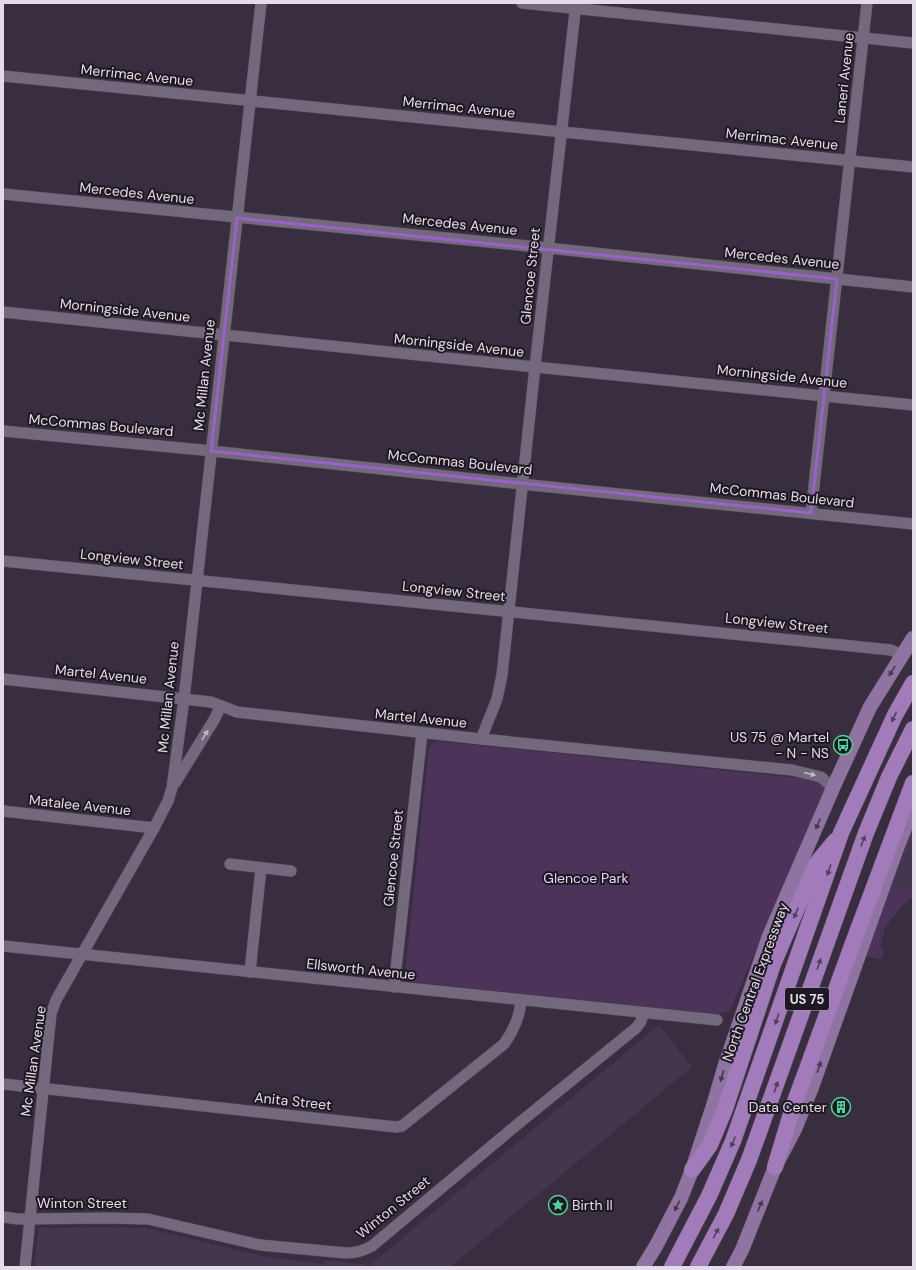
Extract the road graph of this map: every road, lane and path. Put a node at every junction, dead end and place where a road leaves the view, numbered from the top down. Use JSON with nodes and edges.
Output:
{"nodes":[{"id":1,"x":261,"y":3,"type":"edge"},
{"id":2,"x":522,"y":3,"type":"edge"},
{"id":3,"x":867,"y":3,"type":"edge"},
{"id":4,"x":576,"y":6,"type":"edge"},
{"id":5,"x":864,"y":37,"type":"junction"},
{"id":6,"x":913,"y":43,"type":"edge"},
{"id":7,"x":3,"y":76,"type":"edge"},
{"id":8,"x":250,"y":101,"type":"junction"},
{"id":9,"x":562,"y":132,"type":"junction"},
{"id":10,"x":850,"y":160,"type":"junction"},
{"id":11,"x":913,"y":167,"type":"edge"},
{"id":12,"x":3,"y":194,"type":"edge"},
{"id":13,"x":237,"y":218,"type":"junction"},
{"id":14,"x":548,"y":248,"type":"junction"},
{"id":15,"x":837,"y":279,"type":"junction"},
{"id":16,"x":913,"y":287,"type":"edge"},
{"id":17,"x":3,"y":312,"type":"edge"},
{"id":18,"x":223,"y":335,"type":"junction"},
{"id":19,"x":535,"y":368,"type":"junction"},
{"id":20,"x":824,"y":395,"type":"junction"},
{"id":21,"x":913,"y":405,"type":"edge"},
{"id":22,"x":3,"y":431,"type":"edge"},
{"id":23,"x":211,"y":451,"type":"junction"},
{"id":24,"x":523,"y":484,"type":"junction"},
{"id":25,"x":812,"y":513,"type":"junction"},
{"id":26,"x":913,"y":524,"type":"edge"},
{"id":27,"x":3,"y":560,"type":"edge"},
{"id":28,"x":197,"y":581,"type":"junction"},
{"id":29,"x":509,"y":611,"type":"junction"},
{"id":30,"x":913,"y":638,"type":"edge"},
{"id":31,"x":902,"y":655,"type":"junction"},
{"id":32,"x":3,"y":679,"type":"edge"},
{"id":33,"x":913,"y":683,"type":"edge"},
{"id":34,"x":184,"y":699,"type":"junction"},
{"id":35,"x":221,"y":706,"type":"junction"},
{"id":36,"x":913,"y":729,"type":"edge"},
{"id":37,"x":422,"y":733,"type":"junction"},
{"id":38,"x":481,"y":739,"type":"junction"},
{"id":39,"x":913,"y":783,"type":"edge"},
{"id":40,"x":172,"y":788,"type":"junction"},
{"id":41,"x":833,"y":788,"type":"junction"},
{"id":42,"x":913,"y":808,"type":"edge"},
{"id":43,"x":3,"y":812,"type":"edge"},
{"id":44,"x":154,"y":828,"type":"junction"},
{"id":45,"x":841,"y":833,"type":"junction"},
{"id":46,"x":230,"y":864,"type":"dead end"},
{"id":47,"x":261,"y":868,"type":"junction"},
{"id":48,"x":291,"y":871,"type":"dead end"},
{"id":49,"x":3,"y":946,"type":"edge"},
{"id":50,"x":83,"y":954,"type":"junction"},
{"id":51,"x":250,"y":972,"type":"junction"},
{"id":52,"x":394,"y":987,"type":"junction"},
{"id":53,"x":521,"y":1000,"type":"junction"},
{"id":54,"x":644,"y":1012,"type":"junction"},
{"id":55,"x":717,"y":1020,"type":"dead end"},
{"id":56,"x":3,"y":1084,"type":"edge"},
{"id":57,"x":43,"y":1088,"type":"junction"},
{"id":58,"x":775,"y":1167,"type":"junction"},
{"id":59,"x":692,"y":1170,"type":"junction"},
{"id":60,"x":3,"y":1217,"type":"edge"},
{"id":61,"x":29,"y":1218,"type":"junction"},
{"id":62,"x":25,"y":1267,"type":"edge"},
{"id":63,"x":643,"y":1267,"type":"edge"},
{"id":64,"x":672,"y":1267,"type":"edge"},
{"id":65,"x":698,"y":1267,"type":"edge"},
{"id":66,"x":733,"y":1267,"type":"edge"}],
"edges":[{"from":1,"to":8,"type":"street","name":"Mc Millan Avenue"},
{"from":2,"to":4,"type":"street"},
{"from":3,"to":5,"type":"street","name":"Laneri Avenue"},
{"from":4,"to":5,"type":"street"},
{"from":4,"to":9,"type":"street","name":"Glencoe Street"},
{"from":5,"to":6,"type":"street"},
{"from":5,"to":10,"type":"street","name":"Laneri Avenue"},
{"from":7,"to":8,"type":"street","name":"Merrimac Avenue"},
{"from":8,"to":9,"type":"street","name":"Merrimac Avenue"},
{"from":8,"to":13,"type":"street","name":"Mc Millan Avenue"},
{"from":9,"to":10,"type":"street","name":"Merrimac Avenue"},
{"from":9,"to":14,"type":"street","name":"Glencoe Street"},
{"from":10,"to":11,"type":"street","name":"Merrimac Avenue"},
{"from":10,"to":15,"type":"street","name":"Laneri Avenue"},
{"from":12,"to":13,"type":"street","name":"Mercedes Avenue"},
{"from":13,"to":14,"type":"street","name":"Mercedes Avenue"},
{"from":13,"to":18,"type":"street","name":"Mc Millan Avenue"},
{"from":14,"to":15,"type":"street","name":"Mercedes Avenue"},
{"from":14,"to":19,"type":"street","name":"Glencoe Street"},
{"from":15,"to":16,"type":"street","name":"Mercedes Avenue"},
{"from":15,"to":20,"type":"street","name":"Laneri Avenue"},
{"from":17,"to":18,"type":"street","name":"Morningside Avenue"},
{"from":18,"to":19,"type":"street","name":"Morningside Avenue"},
{"from":18,"to":23,"type":"street","name":"Mc Millan Avenue"},
{"from":19,"to":20,"type":"street","name":"Morningside Avenue"},
{"from":19,"to":24,"type":"street","name":"Glencoe Street"},
{"from":20,"to":21,"type":"street","name":"Morningside Avenue"},
{"from":20,"to":25,"type":"street","name":"Laneri Avenue"},
{"from":22,"to":23,"type":"street","name":"McCommas Boulevard"},
{"from":23,"to":24,"type":"street","name":"McCommas Boulevard"},
{"from":23,"to":28,"type":"street","name":"Mc Millan Avenue"},
{"from":24,"to":25,"type":"street","name":"McCommas Boulevard"},
{"from":24,"to":29,"type":"street","name":"Glencoe Street"},
{"from":25,"to":26,"type":"street","name":"McCommas Boulevard"},
{"from":27,"to":28,"type":"street","name":"Longview Street"},
{"from":28,"to":29,"type":"street","name":"Longview Street"},
{"from":28,"to":34,"type":"street","name":"Mc Millan Avenue"},
{"from":29,"to":31,"type":"street","name":"Longview Street"},
{"from":29,"to":38,"type":"street","name":"Glencoe Street"},
{"from":30,"to":31,"type":"main road","name":"North Central Expressway"},
{"from":31,"to":41,"type":"main road","name":"North Central Expressway","one_way":true},
{"from":32,"to":34,"type":"street","name":"Martel Avenue"},
{"from":33,"to":45,"type":"highway","number":"US 75","one_way":true},
{"from":34,"to":35,"type":"street","name":"Martel Avenue"},
{"from":34,"to":40,"type":"street","name":"Mc Millan Avenue"},
{"from":35,"to":37,"type":"street","name":"Martel Avenue"},
{"from":40,"to":35,"type":"street","one_way":true},
{"from":65,"to":36,"type":"highway","number":"US 75","one_way":true},
{"from":37,"to":38,"type":"street","name":"Martel Avenue"},
{"from":37,"to":52,"type":"street","name":"Glencoe Street"},
{"from":38,"to":41,"type":"street","name":"Martel Avenue","one_way":true},
{"from":39,"to":58,"type":"highway"},
{"from":40,"to":44,"type":"street","name":"Mc Millan Avenue"},
{"from":41,"to":59,"type":"main road","name":"North Central Expressway","one_way":true},
{"from":58,"to":42,"type":"main road","one_way":true},
{"from":43,"to":44,"type":"street","name":"Matalee Avenue"},
{"from":44,"to":50,"type":"street","name":"Mc Millan Avenue"},
{"from":45,"to":59,"type":"highway","one_way":true},
{"from":45,"to":64,"type":"highway","number":"US 75","one_way":true},
{"from":46,"to":47,"type":"street"},
{"from":47,"to":48,"type":"street"},
{"from":47,"to":51,"type":"street"},
{"from":49,"to":50,"type":"street","name":"Ellsworth Avenue"},
{"from":50,"to":51,"type":"street","name":"Ellsworth Avenue"},
{"from":50,"to":57,"type":"street","name":"Mc Millan Avenue"},
{"from":51,"to":52,"type":"street","name":"Ellsworth Avenue"},
{"from":52,"to":53,"type":"street","name":"Ellsworth Avenue"},
{"from":53,"to":54,"type":"street","name":"Ellsworth Avenue"},
{"from":53,"to":57,"type":"street","name":"Anita Street"},
{"from":54,"to":55,"type":"street","name":"Ellsworth Avenue"},
{"from":54,"to":61,"type":"street","name":"Winton Street"},
{"from":56,"to":57,"type":"street","name":"Anita Street"},
{"from":57,"to":61,"type":"street","name":"Mc Millan Avenue"},
{"from":66,"to":58,"type":"main road","one_way":true},
{"from":59,"to":63,"type":"main road","name":"North Central Expressway","one_way":true},
{"from":60,"to":61,"type":"street","name":"Winton Street"},
{"from":61,"to":62,"type":"street","name":"Mc Millan Avenue"}]}
